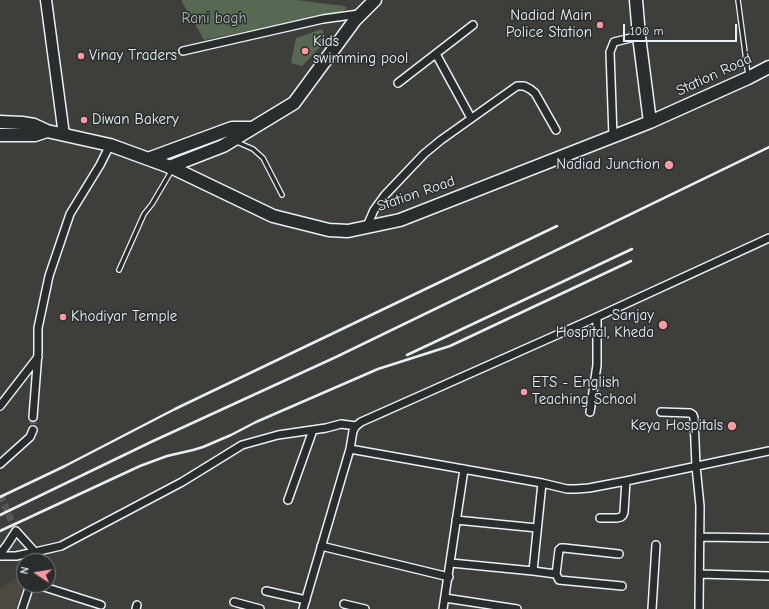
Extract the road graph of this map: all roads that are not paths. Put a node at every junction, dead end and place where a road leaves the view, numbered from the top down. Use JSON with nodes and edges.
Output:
{"nodes":[{"id":1,"x":46,"y":0,"type":"edge"},
{"id":2,"x":375,"y":0,"type":"edge"},
{"id":3,"x":636,"y":0,"type":"edge"},
{"id":4,"x":738,"y":0,"type":"edge"},
{"id":5,"x":361,"y":14,"type":"junction"},
{"id":6,"x":473,"y":25,"type":"dead end"},
{"id":7,"x":639,"y":36,"type":"junction"},
{"id":8,"x":183,"y":52,"type":"dead end"},
{"id":9,"x":436,"y":54,"type":"junction"},
{"id":10,"x":769,"y":67,"type":"edge"},
{"id":11,"x":748,"y":78,"type":"junction"},
{"id":12,"x":398,"y":83,"type":"dead end"},
{"id":13,"x":472,"y":118,"type":"junction"},
{"id":14,"x":0,"y":122,"type":"edge"},
{"id":15,"x":650,"y":122,"type":"junction"},
{"id":16,"x":252,"y":128,"type":"junction"},
{"id":17,"x":556,"y":130,"type":"dead end"},
{"id":18,"x":47,"y":131,"type":"junction"},
{"id":19,"x":64,"y":134,"type":"junction"},
{"id":20,"x":0,"y":136,"type":"edge"},
{"id":21,"x":613,"y":136,"type":"junction"},
{"id":22,"x":233,"y":140,"type":"junction"},
{"id":23,"x":110,"y":145,"type":"junction"},
{"id":24,"x":148,"y":159,"type":"junction"},
{"id":25,"x":171,"y":168,"type":"junction"},
{"id":26,"x":282,"y":195,"type":"dead end"},
{"id":27,"x":367,"y":226,"type":"junction"},
{"id":28,"x":769,"y":238,"type":"edge"},
{"id":29,"x":119,"y":270,"type":"dead end"},
{"id":30,"x":597,"y":317,"type":"junction"},
{"id":31,"x":38,"y":356,"type":"junction"},
{"id":32,"x":0,"y":406,"type":"edge"},
{"id":33,"x":590,"y":412,"type":"dead end"},
{"id":34,"x":661,"y":412,"type":"dead end"},
{"id":35,"x":33,"y":417,"type":"tunnel mouth"},
{"id":36,"x":356,"y":426,"type":"junction"},
{"id":37,"x":33,"y":430,"type":"tunnel mouth"},
{"id":38,"x":313,"y":430,"type":"junction"},
{"id":39,"x":350,"y":449,"type":"junction"},
{"id":40,"x":769,"y":451,"type":"edge"},
{"id":41,"x":0,"y":464,"type":"edge"},
{"id":42,"x":696,"y":466,"type":"junction"},
{"id":43,"x":464,"y":469,"type":"junction"},
{"id":44,"x":626,"y":480,"type":"junction"},
{"id":45,"x":542,"y":483,"type":"junction"},
{"id":46,"x":288,"y":500,"type":"dead end"},
{"id":47,"x":600,"y":518,"type":"dead end"},
{"id":48,"x":456,"y":520,"type":"junction"},
{"id":49,"x":537,"y":528,"type":"junction"},
{"id":50,"x":700,"y":537,"type":"junction"},
{"id":51,"x":769,"y":538,"type":"edge"},
{"id":52,"x":656,"y":545,"type":"dead end"},
{"id":53,"x":321,"y":546,"type":"junction"},
{"id":54,"x":35,"y":552,"type":"junction"},
{"id":55,"x":619,"y":554,"type":"dead end"},
{"id":56,"x":0,"y":555,"type":"edge"},
{"id":57,"x":451,"y":563,"type":"junction"},
{"id":58,"x":533,"y":571,"type":"junction"},
{"id":59,"x":556,"y":574,"type":"junction"},
{"id":60,"x":700,"y":574,"type":"junction"},
{"id":61,"x":769,"y":576,"type":"edge"},
{"id":62,"x":449,"y":577,"type":"junction"},
{"id":63,"x":622,"y":586,"type":"dead end"},
{"id":64,"x":56,"y":591,"type":"edge"},
{"id":65,"x":266,"y":591,"type":"dead end"},
{"id":66,"x":27,"y":593,"type":"edge"},
{"id":67,"x":445,"y":598,"type":"junction"},
{"id":68,"x":306,"y":600,"type":"junction"},
{"id":69,"x":234,"y":602,"type":"dead end"},
{"id":70,"x":344,"y":604,"type":"dead end"},
{"id":71,"x":101,"y":605,"type":"dead end"},
{"id":72,"x":22,"y":609,"type":"edge"},
{"id":73,"x":257,"y":609,"type":"edge"},
{"id":74,"x":303,"y":609,"type":"edge"},
{"id":75,"x":365,"y":609,"type":"edge"},
{"id":76,"x":444,"y":609,"type":"edge"},
{"id":77,"x":517,"y":609,"type":"edge"},
{"id":78,"x":652,"y":609,"type":"edge"},
{"id":79,"x":699,"y":609,"type":"edge"}],
"edges":[{"from":1,"to":19,"type":"main road"},
{"from":2,"to":5,"type":"main road"},
{"from":3,"to":7,"type":"main road"},
{"from":4,"to":11,"type":"lane"},
{"from":5,"to":8,"type":"street"},
{"from":5,"to":16,"type":"main road"},
{"from":6,"to":9,"type":"street"},
{"from":7,"to":15,"type":"main road"},
{"from":7,"to":21,"type":"street"},
{"from":9,"to":12,"type":"street"},
{"from":9,"to":13,"type":"street"},
{"from":10,"to":11,"type":"main road","name":"Station Road"},
{"from":11,"to":15,"type":"main road","name":"Station Road"},
{"from":13,"to":17,"type":"street"},
{"from":13,"to":27,"type":"street"},
{"from":14,"to":18,"type":"main road"},
{"from":15,"to":21,"type":"main road","name":"Station Road"},
{"from":16,"to":22,"type":"main road"},
{"from":16,"to":24,"type":"main road"},
{"from":18,"to":19,"type":"main road","name":"Station Road"},
{"from":18,"to":20,"type":"main road"},
{"from":19,"to":23,"type":"main road","name":"Station Road"},
{"from":21,"to":27,"type":"main road","name":"Station Road"},
{"from":22,"to":25,"type":"main road"},
{"from":22,"to":26,"type":"lane"},
{"from":23,"to":24,"type":"main road","name":"Station Road"},
{"from":23,"to":31,"type":"street"},
{"from":24,"to":25,"type":"main road","name":"Station Road"},
{"from":25,"to":27,"type":"main road","name":"Station Road"},
{"from":25,"to":29,"type":"lane"},
{"from":28,"to":30,"type":"street"},
{"from":30,"to":33,"type":"street"},
{"from":30,"to":36,"type":"street"},
{"from":31,"to":32,"type":"street"},
{"from":31,"to":35,"type":"street"},
{"from":34,"to":42,"type":"street"},
{"from":36,"to":38,"type":"street"},
{"from":36,"to":39,"type":"street"},
{"from":37,"to":41,"type":"street"},
{"from":38,"to":46,"type":"street"},
{"from":38,"to":54,"type":"street"},
{"from":39,"to":43,"type":"street"},
{"from":39,"to":53,"type":"street"},
{"from":40,"to":42,"type":"street"},
{"from":42,"to":44,"type":"street"},
{"from":42,"to":50,"type":"street"},
{"from":43,"to":45,"type":"street"},
{"from":43,"to":48,"type":"street"},
{"from":44,"to":45,"type":"street"},
{"from":44,"to":47,"type":"street"},
{"from":45,"to":49,"type":"street"},
{"from":48,"to":49,"type":"street"},
{"from":48,"to":57,"type":"street"},
{"from":49,"to":58,"type":"street"},
{"from":50,"to":51,"type":"street"},
{"from":50,"to":60,"type":"street"},
{"from":52,"to":78,"type":"street"},
{"from":53,"to":62,"type":"street"},
{"from":53,"to":68,"type":"street"},
{"from":54,"to":56,"type":"street"},
{"from":54,"to":56,"type":"street"},
{"from":55,"to":59,"type":"street"},
{"from":57,"to":58,"type":"street"},
{"from":57,"to":62,"type":"street"},
{"from":58,"to":59,"type":"street"},
{"from":59,"to":63,"type":"street"},
{"from":60,"to":61,"type":"street"},
{"from":60,"to":79,"type":"street"},
{"from":62,"to":67,"type":"street"},
{"from":64,"to":71,"type":"street"},
{"from":65,"to":68,"type":"street"},
{"from":66,"to":72,"type":"street"},
{"from":67,"to":76,"type":"street"},
{"from":67,"to":77,"type":"street"},
{"from":68,"to":74,"type":"street"},
{"from":69,"to":73,"type":"street"},
{"from":70,"to":75,"type":"street"}]}
